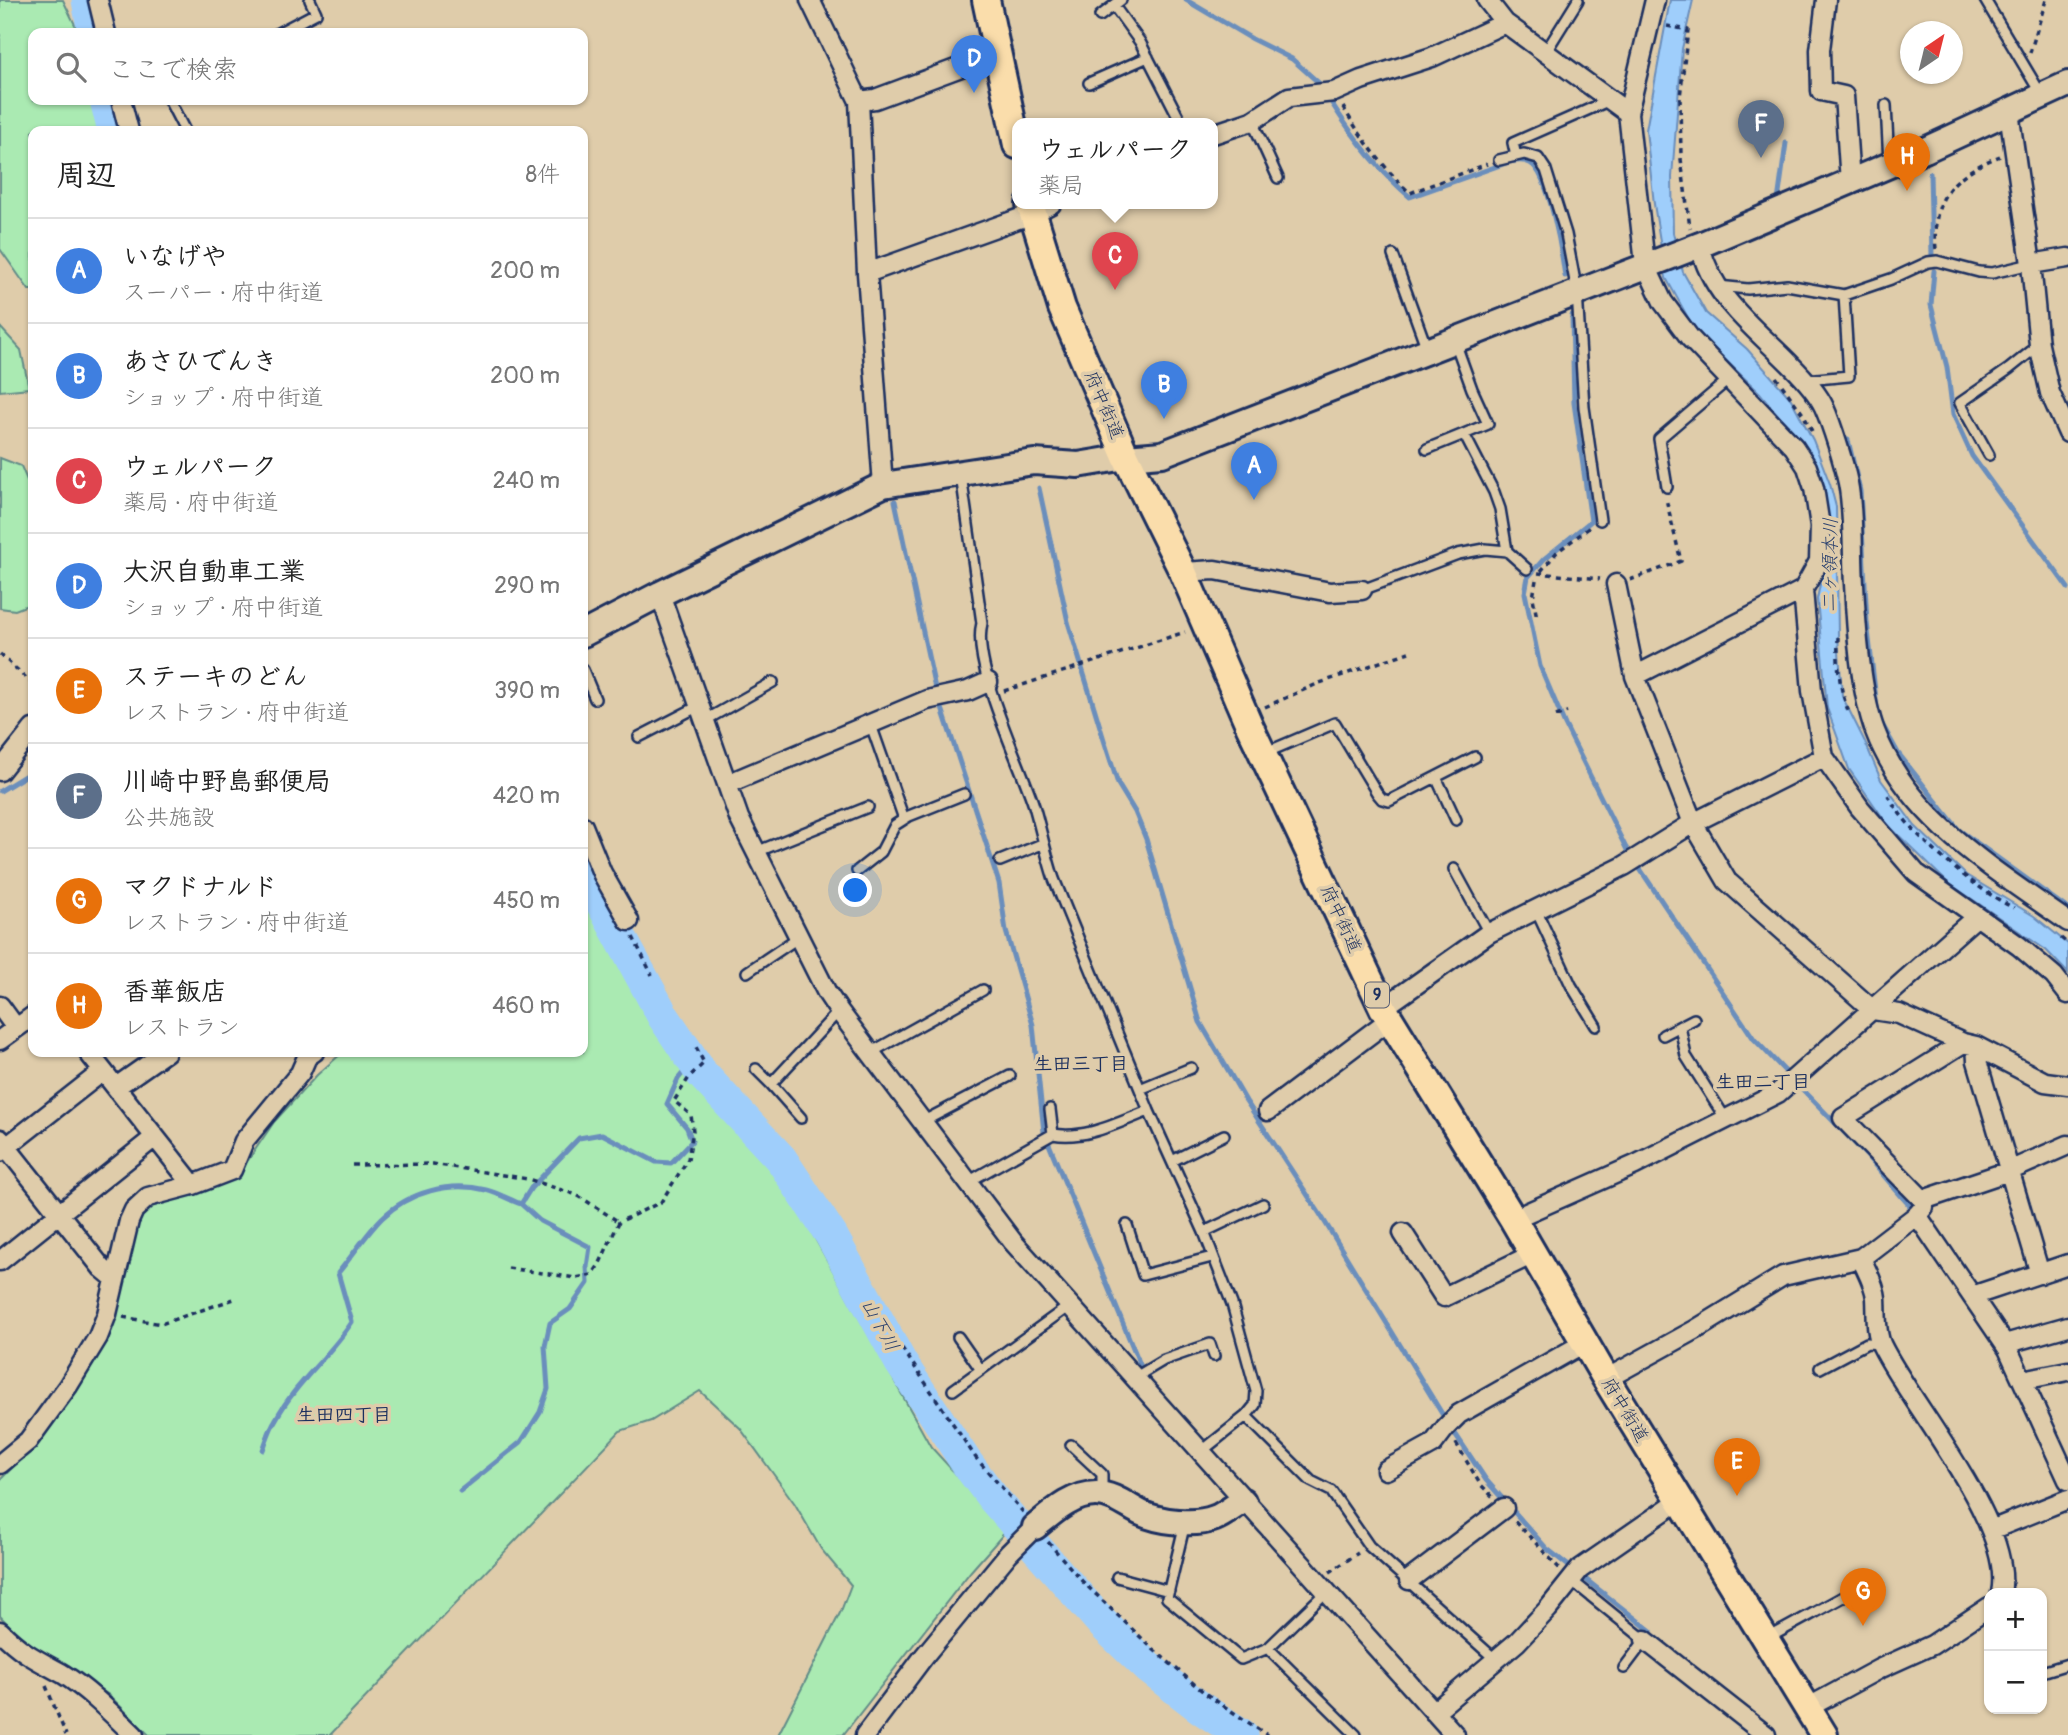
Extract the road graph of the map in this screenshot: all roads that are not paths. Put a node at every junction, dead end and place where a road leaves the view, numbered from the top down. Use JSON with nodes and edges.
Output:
{"nodes":[{"id":1,"x":98,"y":0,"type":"edge"},
{"id":2,"x":310,"y":0,"type":"edge"},
{"id":3,"x":810,"y":0,"type":"edge"},
{"id":4,"x":986,"y":0,"type":"edge"},
{"id":5,"x":1487,"y":0,"type":"edge"},
{"id":6,"x":1578,"y":0,"type":"edge"},
{"id":7,"x":1655,"y":0,"type":"edge"},
{"id":8,"x":1826,"y":0,"type":"edge"},
{"id":9,"x":1985,"y":0,"type":"edge"},
{"id":10,"x":1118,"y":3,"type":"edge"},
{"id":11,"x":1100,"y":16,"type":"dead end"},
{"id":12,"x":1505,"y":23,"type":"junction"},
{"id":13,"x":105,"y":28,"type":"edge"},
{"id":14,"x":288,"y":28,"type":"edge"},
{"id":15,"x":1545,"y":53,"type":"junction"},
{"id":16,"x":996,"y":54,"type":"junction"},
{"id":17,"x":1148,"y":57,"type":"junction"},
{"id":18,"x":1089,"y":83,"type":"dead end"},
{"id":19,"x":2068,"y":84,"type":"edge"},
{"id":20,"x":2042,"y":96,"type":"junction"},
{"id":21,"x":1609,"y":100,"type":"junction"},
{"id":22,"x":859,"y":101,"type":"junction"},
{"id":23,"x":122,"y":105,"type":"edge"},
{"id":24,"x":172,"y":105,"type":"edge"},
{"id":25,"x":1886,"y":106,"type":"dead end"},
{"id":26,"x":2009,"y":112,"type":"junction"},
{"id":27,"x":1628,"y":113,"type":"junction"},
{"id":28,"x":1179,"y":118,"type":"edge"},
{"id":29,"x":1252,"y":121,"type":"junction"},
{"id":30,"x":1012,"y":123,"type":"edge"},
{"id":31,"x":128,"y":126,"type":"edge"},
{"id":32,"x":182,"y":126,"type":"edge"},
{"id":33,"x":1218,"y":132,"type":"edge"},
{"id":34,"x":1516,"y":156,"type":"junction"},
{"id":35,"x":1499,"y":160,"type":"road end"},
{"id":36,"x":1889,"y":165,"type":"junction"},
{"id":37,"x":1278,"y":178,"type":"dead end"},
{"id":38,"x":1850,"y":182,"type":"junction"},
{"id":39,"x":1033,"y":209,"type":"edge"},
{"id":40,"x":1038,"y":209,"type":"edge"},
{"id":41,"x":1694,"y":243,"type":"junction"},
{"id":42,"x":1393,"y":255,"type":"dead end"},
{"id":43,"x":2068,"y":258,"type":"edge"},
{"id":44,"x":1650,"y":263,"type":"junction"},
{"id":45,"x":2031,"y":264,"type":"junction"},
{"id":46,"x":867,"y":273,"type":"junction"},
{"id":47,"x":1717,"y":286,"type":"junction"},
{"id":48,"x":1577,"y":292,"type":"junction"},
{"id":49,"x":1844,"y":295,"type":"junction"},
{"id":50,"x":1454,"y":341,"type":"junction"},
{"id":51,"x":2039,"y":345,"type":"junction"},
{"id":52,"x":1428,"y":351,"type":"junction"},
{"id":53,"x":1805,"y":379,"type":"junction"},
{"id":54,"x":1728,"y":380,"type":"junction"},
{"id":55,"x":2068,"y":433,"type":"edge"},
{"id":56,"x":1464,"y":434,"type":"junction"},
{"id":57,"x":1427,"y":449,"type":"dead end"},
{"id":58,"x":1989,"y":455,"type":"dead end"},
{"id":59,"x":1126,"y":457,"type":"junction"},
{"id":60,"x":961,"y":474,"type":"junction"},
{"id":61,"x":883,"y":485,"type":"junction"},
{"id":62,"x":1667,"y":487,"type":"road end"},
{"id":63,"x":1600,"y":520,"type":"road end"},
{"id":64,"x":1507,"y":551,"type":"junction"},
{"id":65,"x":1527,"y":569,"type":"dead end"},
{"id":66,"x":1183,"y":572,"type":"junction"},
{"id":67,"x":1616,"y":584,"type":"road end"},
{"id":68,"x":1362,"y":590,"type":"joint"},
{"id":69,"x":1803,"y":590,"type":"junction"},
{"id":70,"x":660,"y":594,"type":"junction"},
{"id":71,"x":588,"y":631,"type":"edge"},
{"id":72,"x":1635,"y":676,"type":"junction"},
{"id":73,"x":588,"y":682,"type":"edge"},
{"id":74,"x":773,"y":682,"type":"dead end"},
{"id":75,"x":990,"y":688,"type":"junction"},
{"id":76,"x":595,"y":699,"type":"dead end"},
{"id":77,"x":702,"y":714,"type":"junction"},
{"id":78,"x":871,"y":725,"type":"junction"},
{"id":79,"x":28,"y":735,"type":"edge"},
{"id":80,"x":639,"y":737,"type":"dead end"},
{"id":81,"x":1263,"y":754,"type":"junction"},
{"id":82,"x":1475,"y":757,"type":"dead end"},
{"id":83,"x":1825,"y":757,"type":"junction"},
{"id":84,"x":0,"y":771,"type":"edge"},
{"id":85,"x":1436,"y":776,"type":"junction"},
{"id":86,"x":727,"y":784,"type":"junction"},
{"id":87,"x":964,"y":794,"type":"dead end"},
{"id":88,"x":868,"y":807,"type":"dead end"},
{"id":89,"x":904,"y":820,"type":"junction"},
{"id":90,"x":1456,"y":820,"type":"dead end"},
{"id":91,"x":1693,"y":823,"type":"junction"},
{"id":92,"x":588,"y":838,"type":"edge"},
{"id":93,"x":1042,"y":844,"type":"junction"},
{"id":94,"x":756,"y":852,"type":"junction"},
{"id":95,"x":1000,"y":861,"type":"dead end"},
{"id":96,"x":1454,"y":869,"type":"dead end"},
{"id":97,"x":857,"y":872,"type":"dead end"},
{"id":98,"x":1536,"y":910,"type":"junction"},
{"id":99,"x":1976,"y":917,"type":"junction"},
{"id":100,"x":629,"y":921,"type":"road end"},
{"id":101,"x":2068,"y":922,"type":"edge"},
{"id":102,"x":1489,"y":933,"type":"junction"},
{"id":103,"x":799,"y":937,"type":"junction"},
{"id":104,"x":747,"y":972,"type":"dead end"},
{"id":105,"x":983,"y":990,"type":"dead end"},
{"id":106,"x":2068,"y":994,"type":"edge"},
{"id":107,"x":0,"y":1006,"type":"edge"},
{"id":108,"x":1873,"y":1010,"type":"junction"},
{"id":109,"x":839,"y":1011,"type":"junction"},
{"id":110,"x":1386,"y":1014,"type":"junction"},
{"id":111,"x":1694,"y":1019,"type":"dead end"},
{"id":112,"x":28,"y":1020,"type":"edge"},
{"id":113,"x":1596,"y":1026,"type":"dead end"},
{"id":114,"x":1680,"y":1026,"type":"junction"},
{"id":115,"x":16,"y":1028,"type":"junction"},
{"id":116,"x":1663,"y":1035,"type":"dead end"},
{"id":117,"x":0,"y":1040,"type":"edge"},
{"id":118,"x":1969,"y":1044,"type":"junction"},
{"id":119,"x":870,"y":1053,"type":"junction"},
{"id":120,"x":92,"y":1057,"type":"edge"},
{"id":121,"x":159,"y":1057,"type":"edge"},
{"id":122,"x":306,"y":1057,"type":"edge"},
{"id":123,"x":1191,"y":1068,"type":"dead end"},
{"id":124,"x":756,"y":1069,"type":"dead end"},
{"id":125,"x":103,"y":1071,"type":"junction"},
{"id":126,"x":1010,"y":1076,"type":"dead end"},
{"id":127,"x":771,"y":1084,"type":"junction"},
{"id":128,"x":2068,"y":1086,"type":"edge"},
{"id":129,"x":116,"y":1087,"type":"junction"},
{"id":130,"x":1140,"y":1089,"type":"junction"},
{"id":131,"x":1049,"y":1109,"type":"dead end"},
{"id":132,"x":1149,"y":1111,"type":"junction"},
{"id":133,"x":1268,"y":1111,"type":"dead end"},
{"id":134,"x":802,"y":1118,"type":"dead end"},
{"id":135,"x":1725,"y":1118,"type":"junction"},
{"id":136,"x":922,"y":1122,"type":"junction"},
{"id":137,"x":1053,"y":1133,"type":"junction"},
{"id":138,"x":1224,"y":1135,"type":"dead end"},
{"id":139,"x":155,"y":1137,"type":"junction"},
{"id":140,"x":2068,"y":1145,"type":"edge"},
{"id":141,"x":2,"y":1146,"type":"edge"},
{"id":142,"x":1172,"y":1161,"type":"junction"},
{"id":143,"x":2009,"y":1171,"type":"junction"},
{"id":144,"x":968,"y":1182,"type":"junction"},
{"id":145,"x":192,"y":1185,"type":"junction"},
{"id":146,"x":1263,"y":1204,"type":"dead end"},
{"id":147,"x":1920,"y":1208,"type":"junction"},
{"id":148,"x":60,"y":1213,"type":"junction"},
{"id":149,"x":1513,"y":1219,"type":"junction"},
{"id":150,"x":1127,"y":1225,"type":"dead end"},
{"id":151,"x":1204,"y":1232,"type":"junction"},
{"id":152,"x":1403,"y":1233,"type":"dead end"},
{"id":153,"x":1533,"y":1254,"type":"junction"},
{"id":154,"x":1212,"y":1257,"type":"junction"},
{"id":155,"x":1861,"y":1258,"type":"junction"},
{"id":156,"x":0,"y":1261,"type":"edge"},
{"id":157,"x":2068,"y":1264,"type":"edge"},
{"id":158,"x":2040,"y":1274,"type":"junction"},
{"id":159,"x":114,"y":1278,"type":"junction"},
{"id":160,"x":1972,"y":1296,"type":"junction"},
{"id":161,"x":1069,"y":1306,"type":"junction"},
{"id":162,"x":2068,"y":1326,"type":"edge"},
{"id":163,"x":958,"y":1337,"type":"dead end"},
{"id":164,"x":1584,"y":1343,"type":"junction"},
{"id":165,"x":1881,"y":1343,"type":"junction"},
{"id":166,"x":2004,"y":1344,"type":"junction"},
{"id":167,"x":1214,"y":1356,"type":"dead end"},
{"id":168,"x":1820,"y":1368,"type":"dead end"},
{"id":169,"x":981,"y":1370,"type":"junction"},
{"id":170,"x":2068,"y":1371,"type":"edge"},
{"id":171,"x":1134,"y":1378,"type":"junction"},
{"id":172,"x":1606,"y":1380,"type":"junction"},
{"id":173,"x":2023,"y":1380,"type":"junction"},
{"id":174,"x":953,"y":1390,"type":"dead end"},
{"id":175,"x":1246,"y":1416,"type":"junction"},
{"id":176,"x":1071,"y":1445,"type":"dead end"},
{"id":177,"x":1202,"y":1451,"type":"junction"},
{"id":178,"x":0,"y":1464,"type":"edge"},
{"id":179,"x":1386,"y":1470,"type":"dead end"},
{"id":180,"x":2068,"y":1480,"type":"edge"},
{"id":181,"x":1102,"y":1495,"type":"junction"},
{"id":182,"x":2068,"y":1499,"type":"edge"},
{"id":183,"x":1243,"y":1500,"type":"junction"},
{"id":184,"x":1680,"y":1500,"type":"junction"},
{"id":185,"x":1504,"y":1508,"type":"dead end"},
{"id":186,"x":1185,"y":1521,"type":"junction"},
{"id":187,"x":1991,"y":1530,"type":"junction"},
{"id":188,"x":1031,"y":1531,"type":"joint"},
{"id":189,"x":1576,"y":1574,"type":"junction"},
{"id":190,"x":1117,"y":1577,"type":"dead end"},
{"id":191,"x":1409,"y":1580,"type":"junction"},
{"id":192,"x":1326,"y":1583,"type":"junction"},
{"id":193,"x":2002,"y":1588,"type":"edge"},
{"id":194,"x":1169,"y":1591,"type":"junction"},
{"id":195,"x":1843,"y":1597,"type":"dead end"},
{"id":196,"x":1984,"y":1610,"type":"edge"},
{"id":197,"x":0,"y":1631,"type":"edge"},
{"id":198,"x":1766,"y":1639,"type":"junction"},
{"id":199,"x":1646,"y":1640,"type":"junction"},
{"id":200,"x":1268,"y":1648,"type":"junction"},
{"id":201,"x":1496,"y":1660,"type":"junction"},
{"id":202,"x":2068,"y":1664,"type":"edge"},
{"id":203,"x":1624,"y":1668,"type":"dead end"},
{"id":204,"x":2047,"y":1670,"type":"edge"},
{"id":205,"x":1809,"y":1707,"type":"junction"},
{"id":206,"x":1441,"y":1726,"type":"edge"},
{"id":207,"x":134,"y":1735,"type":"edge"},
{"id":208,"x":864,"y":1735,"type":"edge"},
{"id":209,"x":1356,"y":1735,"type":"edge"},
{"id":210,"x":1766,"y":1735,"type":"edge"},
{"id":211,"x":1825,"y":1735,"type":"edge"}],
"edges":[{"from":1,"to":13,"type":"street"},
{"from":2,"to":14,"type":"lane"},
{"from":3,"to":22,"type":"street"},
{"from":4,"to":16,"type":"main road"},
{"from":5,"to":12,"type":"street"},
{"from":6,"to":15,"type":"lane"},
{"from":7,"to":27,"type":"street"},
{"from":8,"to":38,"type":"street"},
{"from":9,"to":20,"type":"lane"},
{"from":10,"to":11,"type":"lane"},
{"from":10,"to":17,"type":"lane"},
{"from":12,"to":15,"type":"street"},
{"from":12,"to":29,"type":"street"},
{"from":15,"to":21,"type":"street"},
{"from":16,"to":22,"type":"street"},
{"from":16,"to":30,"type":"main road"},
{"from":17,"to":18,"type":"lane"},
{"from":17,"to":28,"type":"lane"},
{"from":19,"to":20,"type":"street"},
{"from":20,"to":26,"type":"street"},
{"from":21,"to":27,"type":"street"},
{"from":21,"to":34,"type":"lane"},
{"from":22,"to":46,"type":"street"},
{"from":23,"to":31,"type":"street"},
{"from":24,"to":32,"type":"lane"},
{"from":25,"to":36,"type":"lane"},
{"from":26,"to":36,"type":"street"},
{"from":26,"to":45,"type":"street"},
{"from":27,"to":44,"type":"street"},
{"from":29,"to":33,"type":"street"},
{"from":29,"to":37,"type":"lane"},
{"from":34,"to":35,"type":"lane"},
{"from":34,"to":48,"type":"lane"},
{"from":36,"to":38,"type":"street"},
{"from":38,"to":41,"type":"street"},
{"from":39,"to":46,"type":"street"},
{"from":40,"to":59,"type":"main road","name":"府中街道","number":"9"},
{"from":41,"to":44,"type":"street"},
{"from":41,"to":47,"type":"street"},
{"from":42,"to":52,"type":"lane"},
{"from":43,"to":45,"type":"street"},
{"from":44,"to":48,"type":"street"},
{"from":44,"to":54,"type":"street"},
{"from":45,"to":49,"type":"lane"},
{"from":45,"to":51,"type":"street"},
{"from":46,"to":61,"type":"street"},
{"from":47,"to":49,"type":"lane"},
{"from":47,"to":53,"type":"street"},
{"from":48,"to":50,"type":"street"},
{"from":48,"to":63,"type":"lane"},
{"from":49,"to":53,"type":"lane"},
{"from":50,"to":52,"type":"street"},
{"from":50,"to":56,"type":"lane"},
{"from":51,"to":55,"type":"street"},
{"from":51,"to":58,"type":"lane"},
{"from":52,"to":59,"type":"street"},
{"from":53,"to":101,"type":"street"},
{"from":54,"to":62,"type":"lane"},
{"from":54,"to":69,"type":"street"},
{"from":56,"to":57,"type":"lane"},
{"from":56,"to":64,"type":"lane"},
{"from":59,"to":60,"type":"street"},
{"from":59,"to":66,"type":"main road","name":"府中街道","number":"9"},
{"from":60,"to":61,"type":"street"},
{"from":60,"to":75,"type":"lane"},
{"from":61,"to":70,"type":"street"},
{"from":64,"to":65,"type":"lane"},
{"from":64,"to":68,"type":"lane"},
{"from":66,"to":68,"type":"street"},
{"from":66,"to":81,"type":"main road","name":"府中街道","number":"9"},
{"from":67,"to":72,"type":"street"},
{"from":69,"to":72,"type":"street"},
{"from":69,"to":83,"type":"street"},
{"from":70,"to":71,"type":"street"},
{"from":70,"to":77,"type":"street"},
{"from":72,"to":91,"type":"street"},
{"from":73,"to":76,"type":"lane"},
{"from":74,"to":77,"type":"lane"},
{"from":75,"to":78,"type":"street"},
{"from":75,"to":93,"type":"lane"},
{"from":77,"to":80,"type":"lane"},
{"from":77,"to":86,"type":"street"},
{"from":78,"to":86,"type":"street"},
{"from":78,"to":89,"type":"lane"},
{"from":79,"to":84,"type":"street"},
{"from":81,"to":85,"type":"lane"},
{"from":81,"to":110,"type":"main road","name":"府中街道","number":"9"},
{"from":82,"to":85,"type":"lane"},
{"from":83,"to":91,"type":"street"},
{"from":83,"to":99,"type":"street"},
{"from":85,"to":90,"type":"lane"},
{"from":86,"to":94,"type":"street"},
{"from":87,"to":89,"type":"lane"},
{"from":88,"to":94,"type":"lane"},
{"from":89,"to":97,"type":"lane"},
{"from":91,"to":98,"type":"street"},
{"from":91,"to":108,"type":"street"},
{"from":92,"to":100,"type":"street"},
{"from":93,"to":95,"type":"lane"},
{"from":93,"to":130,"type":"lane"},
{"from":94,"to":103,"type":"street"},
{"from":96,"to":102,"type":"lane"},
{"from":98,"to":102,"type":"street"},
{"from":98,"to":113,"type":"lane"},
{"from":99,"to":106,"type":"street"},
{"from":99,"to":108,"type":"street"},
{"from":102,"to":110,"type":"street"},
{"from":103,"to":104,"type":"lane"},
{"from":103,"to":109,"type":"street"},
{"from":105,"to":119,"type":"lane"},
{"from":107,"to":115,"type":"street"},
{"from":108,"to":118,"type":"street"},
{"from":108,"to":135,"type":"street"},
{"from":109,"to":119,"type":"street"},
{"from":109,"to":127,"type":"lane"},
{"from":110,"to":133,"type":"street"},
{"from":110,"to":149,"type":"main road","name":"府中街道","number":"9"},
{"from":111,"to":114,"type":"lane"},
{"from":112,"to":115,"type":"street"},
{"from":114,"to":116,"type":"lane"},
{"from":114,"to":135,"type":"lane"},
{"from":115,"to":117,"type":"street"},
{"from":118,"to":128,"type":"street"},
{"from":118,"to":143,"type":"street"},
{"from":118,"to":147,"type":"street"},
{"from":119,"to":136,"type":"street"},
{"from":120,"to":125,"type":"street"},
{"from":121,"to":129,"type":"street"},
{"from":122,"to":145,"type":"street"},
{"from":123,"to":130,"type":"lane"},
{"from":124,"to":127,"type":"lane"},
{"from":125,"to":129,"type":"street"},
{"from":125,"to":141,"type":"street"},
{"from":126,"to":136,"type":"lane"},
{"from":127,"to":134,"type":"lane"},
{"from":129,"to":139,"type":"street"},
{"from":130,"to":132,"type":"lane"},
{"from":131,"to":137,"type":"lane"},
{"from":132,"to":137,"type":"lane"},
{"from":132,"to":142,"type":"lane"},
{"from":135,"to":149,"type":"street"},
{"from":136,"to":144,"type":"street"},
{"from":137,"to":144,"type":"lane"},
{"from":138,"to":142,"type":"lane"},
{"from":139,"to":145,"type":"street"},
{"from":139,"to":148,"type":"street"},
{"from":140,"to":143,"type":"street"},
{"from":141,"to":148,"type":"street"},
{"from":142,"to":151,"type":"lane"},
{"from":143,"to":147,"type":"street"},
{"from":143,"to":158,"type":"street"},
{"from":144,"to":161,"type":"street"},
{"from":145,"to":159,"type":"street"},
{"from":146,"to":151,"type":"lane"},
{"from":147,"to":155,"type":"street"},
{"from":147,"to":160,"type":"street"},
{"from":148,"to":156,"type":"street"},
{"from":148,"to":159,"type":"street"},
{"from":149,"to":153,"type":"main road","name":"府中街道","number":"9"},
{"from":150,"to":154,"type":"lane"},
{"from":151,"to":154,"type":"lane"},
{"from":152,"to":153,"type":"street"},
{"from":153,"to":164,"type":"main road","name":"府中街道","number":"9"},
{"from":154,"to":175,"type":"lane"},
{"from":155,"to":165,"type":"street"},
{"from":155,"to":172,"type":"street"},
{"from":157,"to":158,"type":"street"},
{"from":158,"to":160,"type":"street"},
{"from":159,"to":178,"type":"street"},
{"from":160,"to":166,"type":"street"},
{"from":161,"to":169,"type":"lane"},
{"from":161,"to":171,"type":"street"},
{"from":162,"to":166,"type":"street"},
{"from":163,"to":169,"type":"lane"},
{"from":164,"to":172,"type":"main road","name":"府中街道","number":"9"},
{"from":164,"to":179,"type":"street"},
{"from":165,"to":168,"type":"lane"},
{"from":165,"to":187,"type":"street"},
{"from":166,"to":173,"type":"street"},
{"from":167,"to":171,"type":"lane"},
{"from":169,"to":174,"type":"lane"},
{"from":170,"to":173,"type":"street"},
{"from":171,"to":177,"type":"street"},
{"from":172,"to":184,"type":"main road","name":"府中街道","number":"9"},
{"from":173,"to":180,"type":"street"},
{"from":175,"to":177,"type":"lane"},
{"from":175,"to":191,"type":"lane"},
{"from":176,"to":181,"type":"lane"},
{"from":177,"to":183,"type":"street"},
{"from":181,"to":186,"type":"street"},
{"from":181,"to":188,"type":"street"},
{"from":182,"to":187,"type":"street"},
{"from":183,"to":186,"type":"street"},
{"from":183,"to":192,"type":"street"},
{"from":184,"to":189,"type":"street"},
{"from":184,"to":198,"type":"main road","name":"府中街道","number":"9"},
{"from":185,"to":191,"type":"street"},
{"from":186,"to":194,"type":"lane"},
{"from":187,"to":193,"type":"street"},
{"from":188,"to":208,"type":"street"},
{"from":189,"to":199,"type":"lane"},
{"from":189,"to":201,"type":"street"},
{"from":190,"to":194,"type":"lane"},
{"from":191,"to":201,"type":"lane"},
{"from":192,"to":200,"type":"lane"},
{"from":192,"to":206,"type":"street"},
{"from":194,"to":200,"type":"lane"},
{"from":195,"to":198,"type":"lane"},
{"from":196,"to":205,"type":"street"},
{"from":197,"to":207,"type":"street"},
{"from":198,"to":205,"type":"main road","name":"府中街道","number":"9"},
{"from":199,"to":203,"type":"lane"},
{"from":199,"to":210,"type":"street"},
{"from":200,"to":209,"type":"lane"},
{"from":201,"to":206,"type":"street"},
{"from":202,"to":204,"type":"lane"},
{"from":205,"to":211,"type":"main road","name":"府中街道","number":"9"}]}
